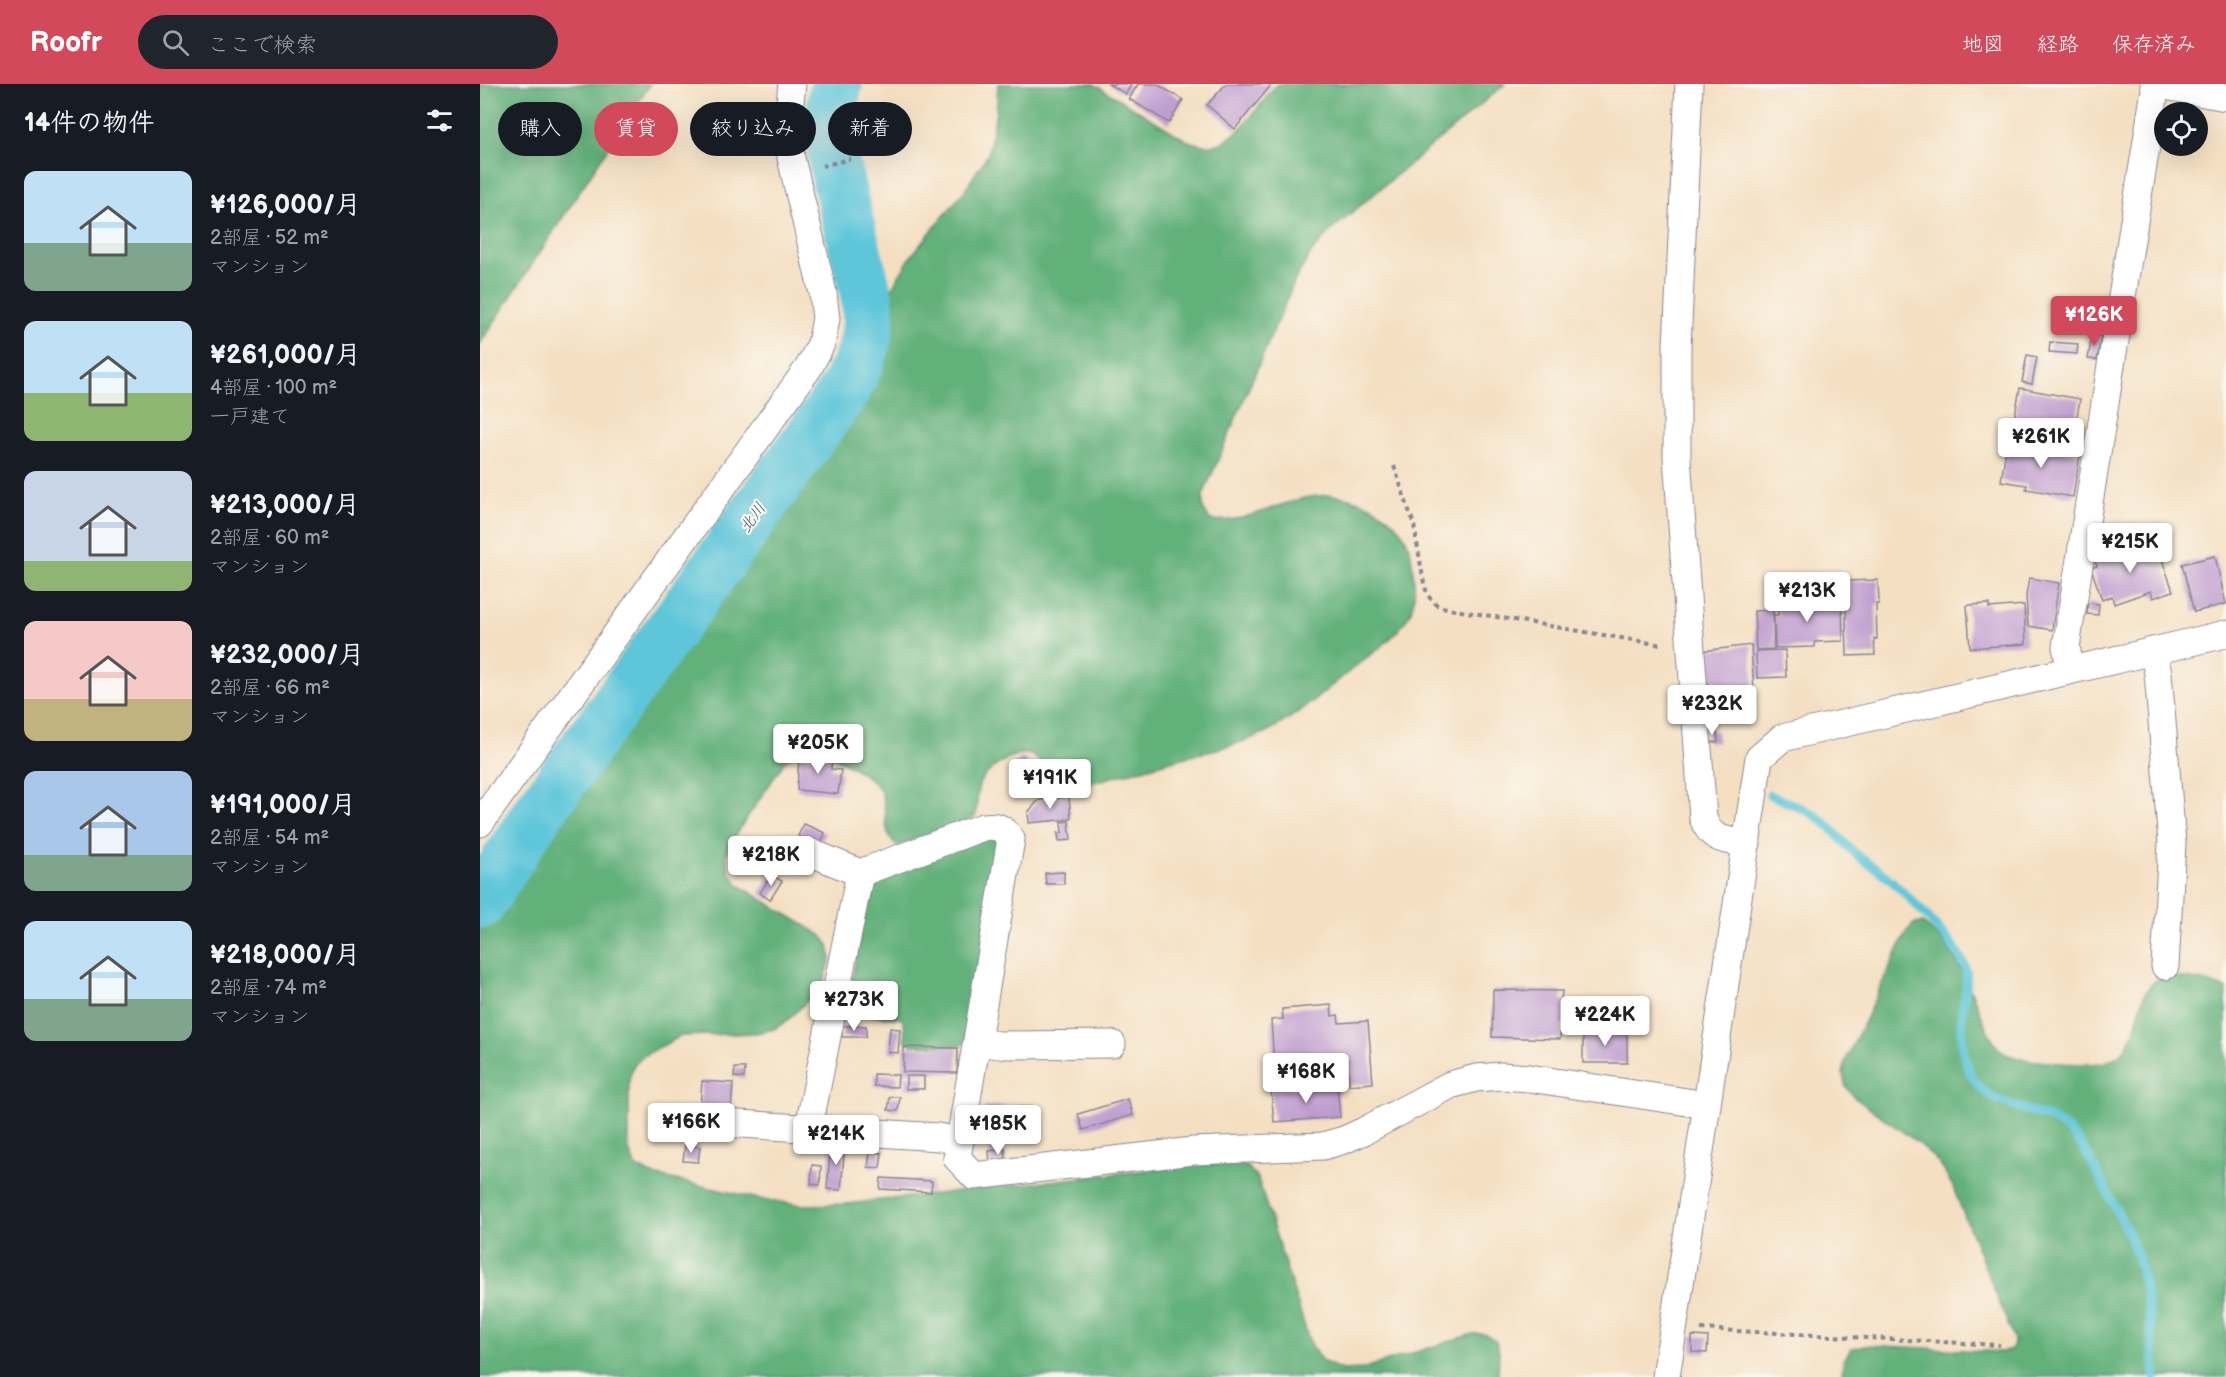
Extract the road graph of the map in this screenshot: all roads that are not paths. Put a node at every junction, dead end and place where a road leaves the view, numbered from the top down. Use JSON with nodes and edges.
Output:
{"nodes":[{"id":1,"x":792,"y":84,"type":"edge"},
{"id":2,"x":1689,"y":84,"type":"edge"},
{"id":3,"x":2155,"y":84,"type":"edge"},
{"id":4,"x":2226,"y":97,"type":"edge"},
{"id":5,"x":2226,"y":634,"type":"edge"},
{"id":6,"x":2153,"y":651,"type":"junction"},
{"id":7,"x":2072,"y":670,"type":"junction"},
{"id":8,"x":480,"y":823,"type":"edge"},
{"id":9,"x":1747,"y":843,"type":"junction"},
{"id":10,"x":807,"y":851,"type":"dead end"},
{"id":11,"x":860,"y":873,"type":"junction"},
{"id":12,"x":2165,"y":966,"type":"dead end"},
{"id":13,"x":977,"y":1042,"type":"junction"},
{"id":14,"x":1112,"y":1044,"type":"dead end"},
{"id":15,"x":1707,"y":1105,"type":"junction"},
{"id":16,"x":694,"y":1121,"type":"dead end"},
{"id":17,"x":810,"y":1129,"type":"junction"},
{"id":18,"x":960,"y":1141,"type":"junction"},
{"id":19,"x":1666,"y":1377,"type":"edge"}],
"edges":[{"from":1,"to":8,"type":"street"},
{"from":2,"to":9,"type":"street"},
{"from":3,"to":4,"type":"street"},
{"from":3,"to":7,"type":"street"},
{"from":5,"to":6,"type":"street"},
{"from":6,"to":7,"type":"street"},
{"from":6,"to":12,"type":"street"},
{"from":7,"to":9,"type":"street"},
{"from":9,"to":15,"type":"street"},
{"from":10,"to":11,"type":"street"},
{"from":11,"to":13,"type":"street"},
{"from":11,"to":17,"type":"street"},
{"from":13,"to":14,"type":"street"},
{"from":13,"to":18,"type":"street"},
{"from":15,"to":18,"type":"street"},
{"from":15,"to":19,"type":"street"},
{"from":16,"to":17,"type":"street"},
{"from":17,"to":18,"type":"street"}]}
